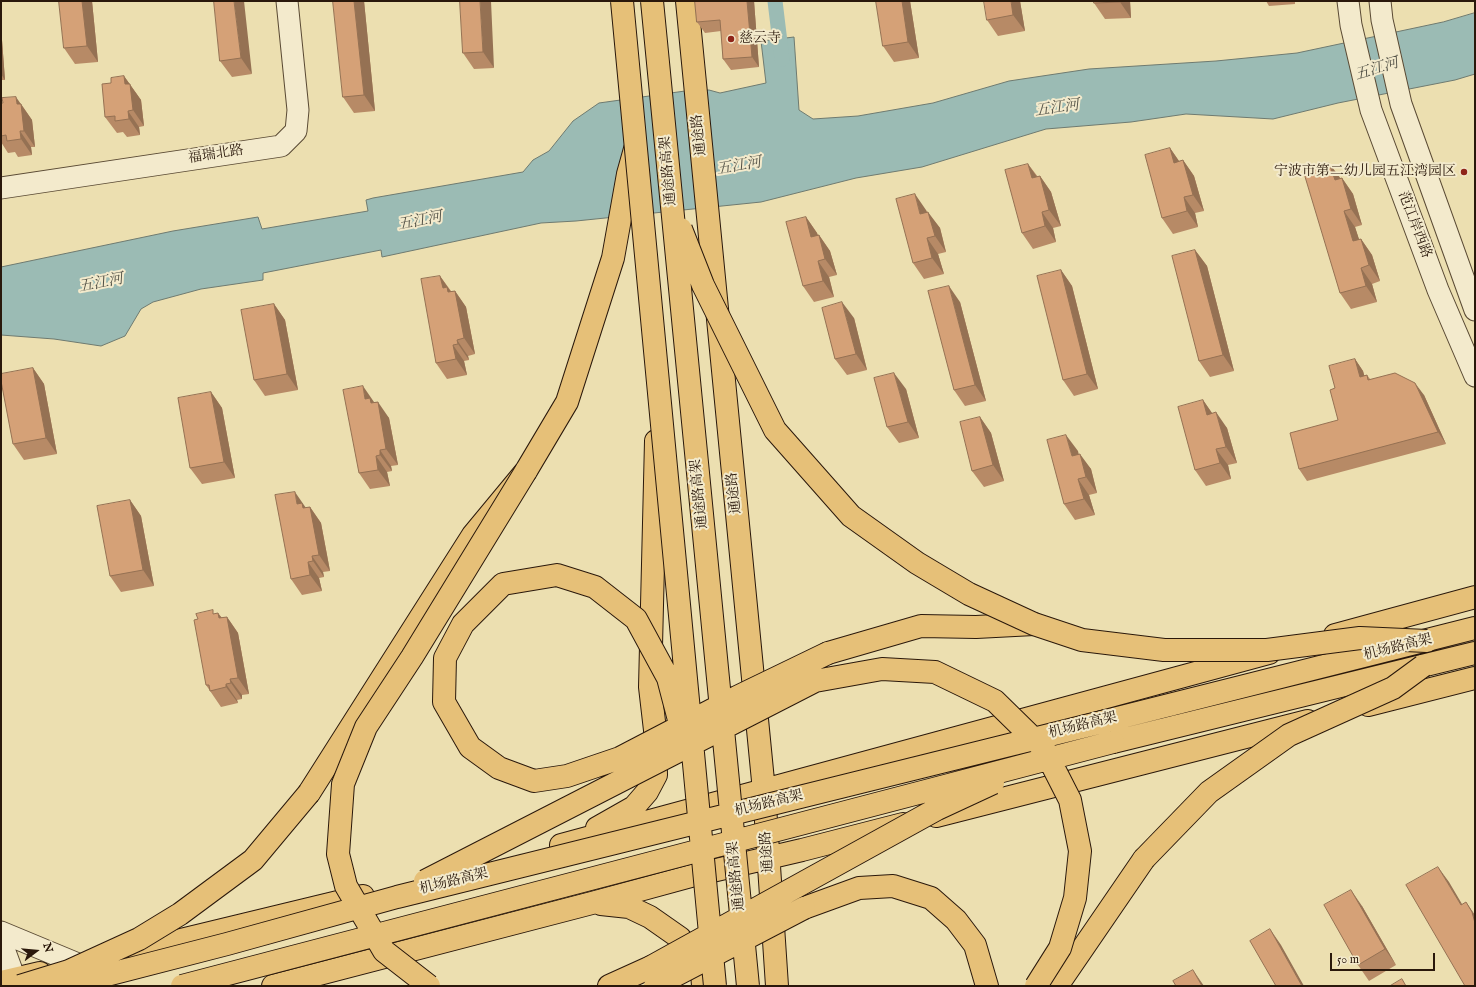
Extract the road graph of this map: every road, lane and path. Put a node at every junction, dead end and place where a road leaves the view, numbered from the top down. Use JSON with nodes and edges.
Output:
{"nodes":[{"id":1,"x":287,"y":1,"type":"edge"},
{"id":2,"x":622,"y":1,"type":"edge"},
{"id":3,"x":652,"y":1,"type":"edge"},
{"id":4,"x":687,"y":1,"type":"edge"},
{"id":5,"x":1348,"y":1,"type":"edge"},
{"id":6,"x":1381,"y":11,"type":"edge"},
{"id":7,"x":634,"y":152,"type":"junction"},
{"id":8,"x":1,"y":188,"type":"edge"},
{"id":9,"x":672,"y":204,"type":"junction"},
{"id":10,"x":1475,"y":310,"type":"edge"},
{"id":11,"x":1475,"y":376,"type":"edge"},
{"id":12,"x":656,"y":434,"type":"junction"},
{"id":13,"x":526,"y":471,"type":"junction"},
{"id":14,"x":1475,"y":597,"type":"edge"},
{"id":15,"x":1034,"y":624,"type":"junction"},
{"id":16,"x":1475,"y":628,"type":"edge"},
{"id":17,"x":1427,"y":642,"type":"junction"},
{"id":18,"x":1475,"y":653,"type":"edge"},
{"id":19,"x":1423,"y":666,"type":"junction"},
{"id":20,"x":1475,"y":678,"type":"edge"},
{"id":21,"x":1019,"y":766,"type":"junction"},
{"id":22,"x":696,"y":781,"type":"junction"},
{"id":23,"x":764,"y":791,"type":"junction"},
{"id":24,"x":689,"y":811,"type":"junction"},
{"id":25,"x":568,"y":844,"type":"junction"},
{"id":26,"x":768,"y":858,"type":"junction"},
{"id":27,"x":695,"y":875,"type":"junction"},
{"id":28,"x":397,"y":897,"type":"junction"},
{"id":29,"x":592,"y":903,"type":"junction"},
{"id":30,"x":1,"y":932,"type":"edge"},
{"id":31,"x":1,"y":941,"type":"edge"},
{"id":32,"x":745,"y":962,"type":"junction"},
{"id":33,"x":78,"y":964,"type":"junction"},
{"id":34,"x":702,"y":977,"type":"edge"},
{"id":35,"x":12,"y":982,"type":"edge"},
{"id":36,"x":64,"y":986,"type":"edge"},
{"id":37,"x":182,"y":986,"type":"edge"},
{"id":38,"x":273,"y":986,"type":"edge"},
{"id":39,"x":429,"y":986,"type":"edge"},
{"id":40,"x":610,"y":986,"type":"edge"},
{"id":41,"x":655,"y":986,"type":"edge"},
{"id":42,"x":715,"y":986,"type":"edge"},
{"id":43,"x":748,"y":986,"type":"edge"},
{"id":44,"x":758,"y":986,"type":"edge"},
{"id":45,"x":777,"y":986,"type":"edge"},
{"id":46,"x":987,"y":986,"type":"edge"},
{"id":47,"x":1036,"y":986,"type":"edge"},
{"id":48,"x":1057,"y":986,"type":"edge"}],
"edges":[{"from":1,"to":8,"type":"street","name":"福瑞北路"},
{"from":2,"to":7,"type":"main road","bridge":true},
{"from":3,"to":9,"type":"main road","name":"通途路高架","bridge":true},
{"from":4,"to":23,"type":"main road","name":"通途路"},
{"from":5,"to":11,"type":"street","name":"范江岸西路"},
{"from":6,"to":10,"type":"street","name":"范江岸西路"},
{"from":7,"to":12,"type":"main road"},
{"from":7,"to":13,"type":"main road"},
{"from":7,"to":22,"type":"main road","bridge":true},
{"from":9,"to":15,"type":"main road","bridge":true},
{"from":9,"to":32,"type":"main road","name":"通途路高架","bridge":true},
{"from":12,"to":24,"type":"main road"},
{"from":12,"to":25,"type":"main road"},
{"from":13,"to":35,"type":"main road","bridge":true},
{"from":13,"to":39,"type":"main road","bridge":true},
{"from":14,"to":23,"type":"main road"},
{"from":15,"to":17,"type":"main road","bridge":true},
{"from":15,"to":22,"type":"main road","bridge":true},
{"from":16,"to":17,"type":"main road","name":"机场路高架"},
{"from":17,"to":28,"type":"main road","name":"机场路高架","bridge":true},
{"from":18,"to":19,"type":"main road","name":"机场路高架"},
{"from":19,"to":21,"type":"main road","name":"机场路高架","bridge":true},
{"from":19,"to":48,"type":"main road","bridge":true},
{"from":20,"to":26,"type":"main road"},
{"from":21,"to":37,"type":"main road","name":"机场路高架","bridge":true},
{"from":21,"to":40,"type":"main road","bridge":true},
{"from":22,"to":42,"type":"main road","bridge":true},
{"from":23,"to":24,"type":"main road"},
{"from":23,"to":26,"type":"main road","name":"通途路"},
{"from":24,"to":25,"type":"main road"},
{"from":24,"to":27,"type":"main road"},
{"from":25,"to":33,"type":"main road"},
{"from":26,"to":27,"type":"main road"},
{"from":26,"to":45,"type":"main road","name":"通途路"},
{"from":27,"to":29,"type":"main road"},
{"from":27,"to":34,"type":"main road"},
{"from":28,"to":36,"type":"main road","name":"机场路高架","bridge":true},
{"from":28,"to":47,"type":"main road","bridge":true},
{"from":29,"to":34,"type":"main road"},
{"from":29,"to":38,"type":"main road"},
{"from":30,"to":33,"type":"street"},
{"from":31,"to":35,"type":"street"},
{"from":32,"to":43,"type":"main road","name":"通途路高架","bridge":true},
{"from":32,"to":44,"type":"main road"},
{"from":33,"to":35,"type":"main road"},
{"from":41,"to":46,"type":"main road","bridge":true}]}
